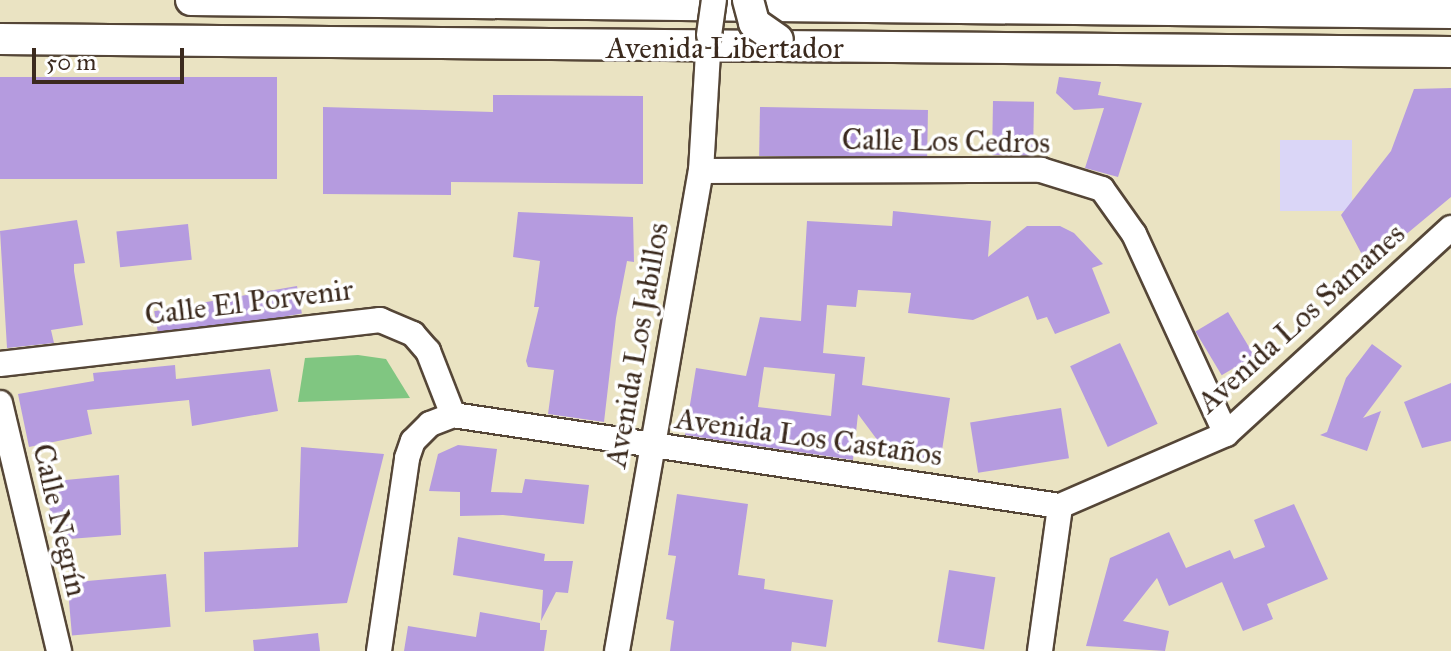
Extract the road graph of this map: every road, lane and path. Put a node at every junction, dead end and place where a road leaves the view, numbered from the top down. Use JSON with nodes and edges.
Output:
{"nodes":[{"id":1,"x":191,"y":0,"type":"edge"},
{"id":2,"x":714,"y":0,"type":"edge"},
{"id":3,"x":748,"y":0,"type":"edge"},
{"id":4,"x":1451,"y":13,"type":"edge"},
{"id":5,"x":0,"y":39,"type":"edge"},
{"id":6,"x":708,"y":42,"type":"junction"},
{"id":7,"x":790,"y":44,"type":"junction"},
{"id":8,"x":1451,"y":52,"type":"edge"},
{"id":9,"x":701,"y":171,"type":"junction"},
{"id":10,"x":1451,"y":228,"type":"edge"},
{"id":11,"x":0,"y":364,"type":"edge"},
{"id":12,"x":0,"y":403,"type":"edge"},
{"id":13,"x":453,"y":415,"type":"junction"},
{"id":14,"x":1226,"y":434,"type":"junction"},
{"id":15,"x":650,"y":447,"type":"junction"},
{"id":16,"x":1060,"y":506,"type":"junction"},
{"id":17,"x":59,"y":651,"type":"edge"},
{"id":18,"x":379,"y":651,"type":"edge"},
{"id":19,"x":617,"y":651,"type":"edge"},
{"id":20,"x":1040,"y":651,"type":"edge"}],
"edges":[{"from":1,"to":4,"type":"main road","name":"Avenida Libertador"},
{"from":2,"to":6,"type":"street","name":"Avenida Los Jabillos","bridge":true},
{"from":3,"to":7,"type":"main road","bridge":true},
{"from":5,"to":6,"type":"main road","name":"Avenida Libertador"},
{"from":6,"to":7,"type":"main road","name":"Avenida Libertador"},
{"from":6,"to":9,"type":"street","name":"Avenida Los Jabillos"},
{"from":7,"to":8,"type":"main road","name":"Avenida Libertador"},
{"from":9,"to":14,"type":"street","name":"Calle Los Cedros"},
{"from":9,"to":15,"type":"street","name":"Avenida Los Jabillos"},
{"from":10,"to":14,"type":"street","name":"Avenida Los Samanes"},
{"from":11,"to":13,"type":"street","name":"Calle El Porvenir"},
{"from":12,"to":17,"type":"street","name":"Calle Negrín"},
{"from":13,"to":15,"type":"street","name":"Avenida Los Castaños"},
{"from":13,"to":18,"type":"street"},
{"from":14,"to":16,"type":"street","name":"Avenida Los Samanes"},
{"from":15,"to":16,"type":"street","name":"Avenida Los Castaños"},
{"from":15,"to":19,"type":"street","name":"Avenida Los Jabillos"},
{"from":16,"to":20,"type":"street"}]}
